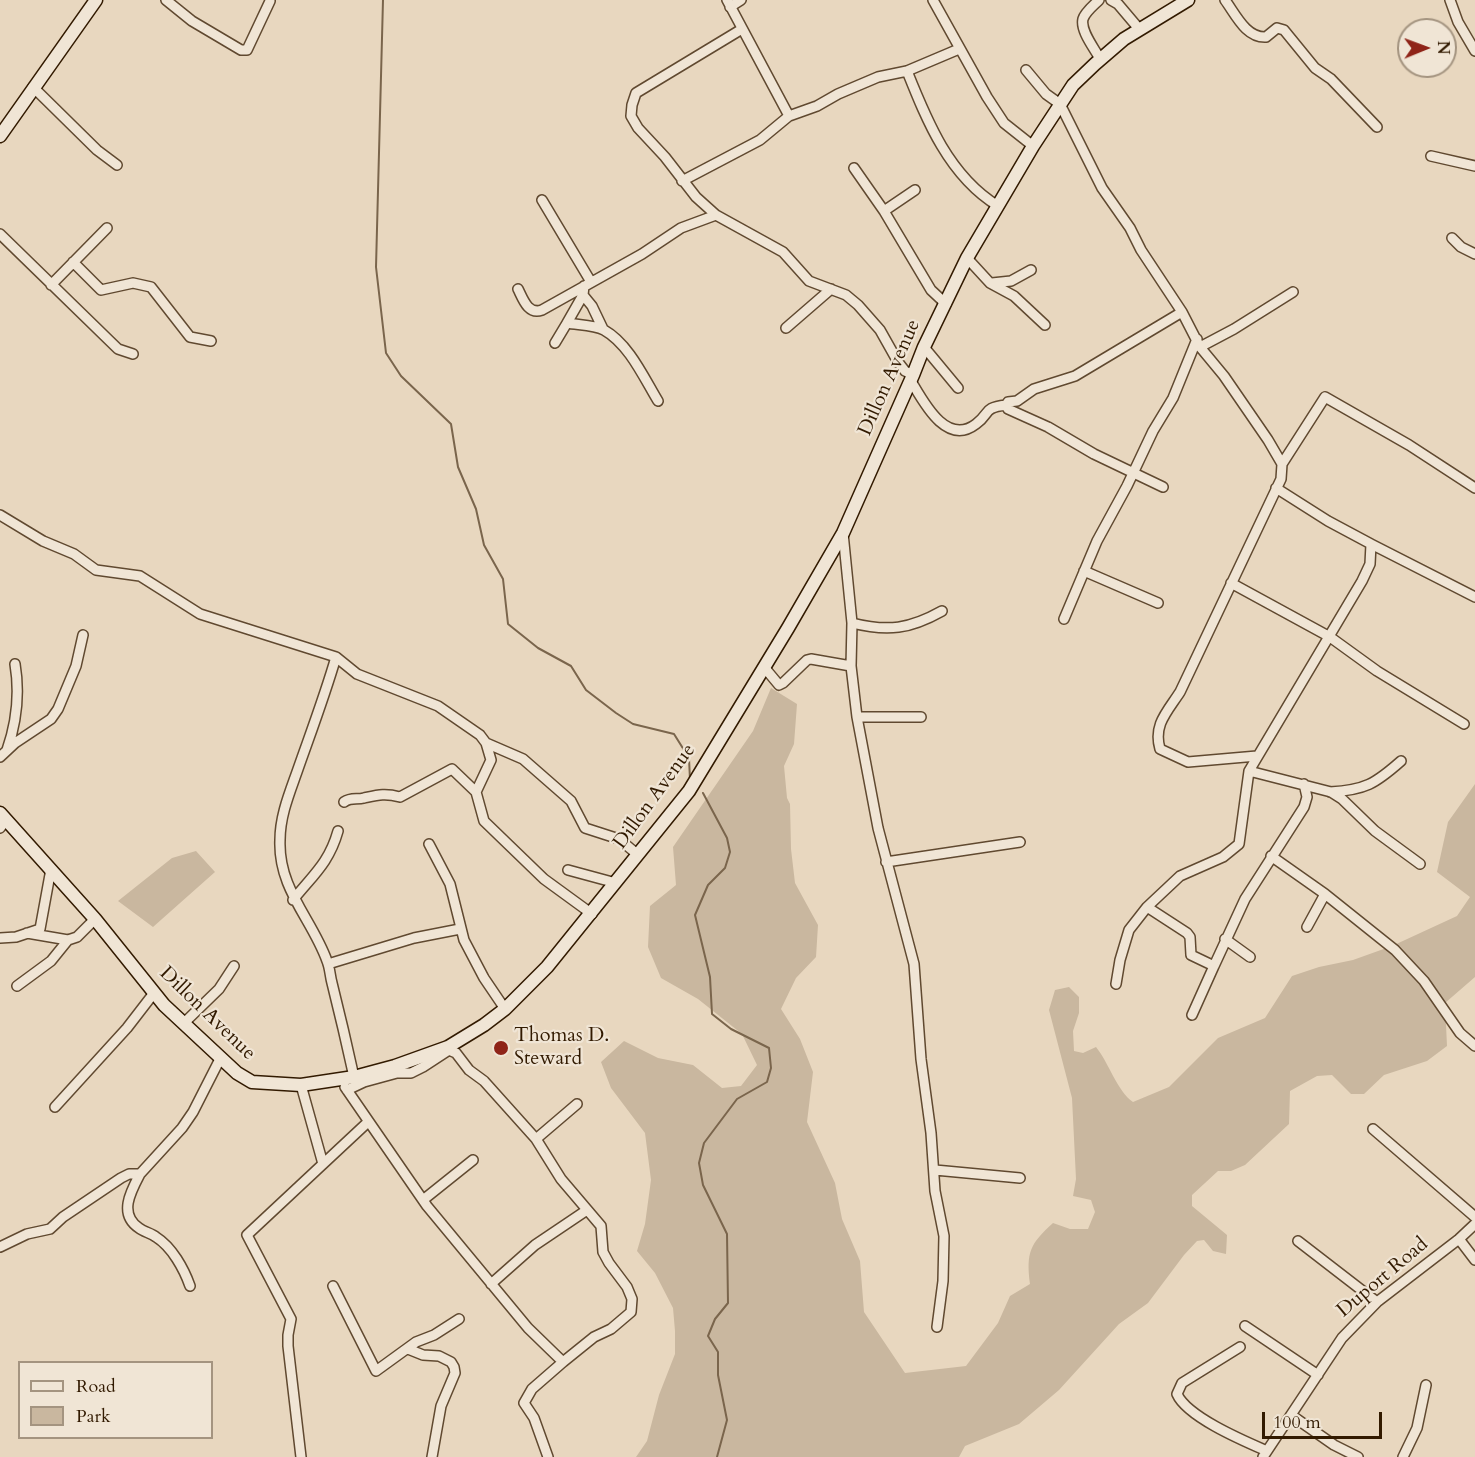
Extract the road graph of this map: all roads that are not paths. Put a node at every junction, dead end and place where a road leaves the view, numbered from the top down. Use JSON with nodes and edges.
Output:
{"nodes":[{"id":1,"x":96,"y":0,"type":"edge"},
{"id":2,"x":166,"y":0,"type":"edge"},
{"id":3,"x":741,"y":0,"type":"edge"},
{"id":4,"x":933,"y":0,"type":"edge"},
{"id":5,"x":1099,"y":0,"type":"edge"},
{"id":6,"x":1111,"y":0,"type":"edge"},
{"id":7,"x":1188,"y":0,"type":"edge"},
{"id":8,"x":1225,"y":0,"type":"edge"},
{"id":9,"x":1450,"y":0,"type":"edge"},
{"id":10,"x":270,"y":1,"type":"edge"},
{"id":11,"x":728,"y":3,"type":"edge"},
{"id":12,"x":742,"y":29,"type":"junction"},
{"id":13,"x":1140,"y":30,"type":"junction"},
{"id":14,"x":959,"y":49,"type":"junction"},
{"id":15,"x":1475,"y":51,"type":"edge"},
{"id":16,"x":1100,"y":59,"type":"junction"},
{"id":17,"x":1026,"y":70,"type":"dead end"},
{"id":18,"x":907,"y":71,"type":"junction"},
{"id":19,"x":33,"y":87,"type":"junction"},
{"id":20,"x":1060,"y":105,"type":"junction"},
{"id":21,"x":789,"y":116,"type":"junction"},
{"id":22,"x":1377,"y":127,"type":"dead end"},
{"id":23,"x":0,"y":136,"type":"edge"},
{"id":24,"x":1033,"y":146,"type":"junction"},
{"id":25,"x":1431,"y":156,"type":"dead end"},
{"id":26,"x":117,"y":165,"type":"dead end"},
{"id":27,"x":1475,"y":166,"type":"edge"},
{"id":28,"x":854,"y":168,"type":"dead end"},
{"id":29,"x":682,"y":181,"type":"junction"},
{"id":30,"x":915,"y":190,"type":"dead end"},
{"id":31,"x":542,"y":200,"type":"dead end"},
{"id":32,"x":998,"y":206,"type":"junction"},
{"id":33,"x":884,"y":211,"type":"junction"},
{"id":34,"x":716,"y":215,"type":"junction"},
{"id":35,"x":107,"y":228,"type":"dead end"},
{"id":36,"x":0,"y":234,"type":"edge"},
{"id":37,"x":1452,"y":238,"type":"dead end"},
{"id":38,"x":1475,"y":254,"type":"edge"},
{"id":39,"x":968,"y":258,"type":"junction"},
{"id":40,"x":73,"y":262,"type":"junction"},
{"id":41,"x":1030,"y":270,"type":"dead end"},
{"id":42,"x":990,"y":283,"type":"junction"},
{"id":43,"x":51,"y":285,"type":"junction"},
{"id":44,"x":586,"y":287,"type":"junction"},
{"id":45,"x":518,"y":289,"type":"dead end"},
{"id":46,"x":831,"y":289,"type":"junction"},
{"id":47,"x":1293,"y":292,"type":"dead end"},
{"id":48,"x":946,"y":304,"type":"junction"},
{"id":49,"x":1182,"y":312,"type":"junction"},
{"id":50,"x":567,"y":323,"type":"junction"},
{"id":51,"x":1045,"y":326,"type":"dead end"},
{"id":52,"x":786,"y":328,"type":"dead end"},
{"id":53,"x":603,"y":329,"type":"junction"},
{"id":54,"x":211,"y":341,"type":"dead end"},
{"id":55,"x":555,"y":343,"type":"dead end"},
{"id":56,"x":1199,"y":343,"type":"junction"},
{"id":57,"x":924,"y":347,"type":"junction"},
{"id":58,"x":133,"y":354,"type":"dead end"},
{"id":59,"x":912,"y":378,"type":"junction"},
{"id":60,"x":958,"y":388,"type":"dead end"},
{"id":61,"x":658,"y":401,"type":"dead end"},
{"id":62,"x":1006,"y":405,"type":"junction"},
{"id":63,"x":1282,"y":464,"type":"junction"},
{"id":64,"x":1134,"y":472,"type":"junction"},
{"id":65,"x":1163,"y":487,"type":"dead end"},
{"id":66,"x":1475,"y":488,"type":"edge"},
{"id":67,"x":1276,"y":489,"type":"junction"},
{"id":68,"x":0,"y":515,"type":"edge"},
{"id":69,"x":843,"y":532,"type":"junction"},
{"id":70,"x":1371,"y":544,"type":"junction"},
{"id":71,"x":1084,"y":571,"type":"junction"},
{"id":72,"x":1231,"y":583,"type":"junction"},
{"id":73,"x":1475,"y":587,"type":"edge"},
{"id":74,"x":1466,"y":592,"type":"junction"},
{"id":75,"x":1475,"y":597,"type":"edge"},
{"id":76,"x":1158,"y":603,"type":"dead end"},
{"id":77,"x":942,"y":611,"type":"dead end"},
{"id":78,"x":1064,"y":619,"type":"dead end"},
{"id":79,"x":852,"y":623,"type":"junction"},
{"id":80,"x":83,"y":635,"type":"dead end"},
{"id":81,"x":1330,"y":637,"type":"junction"},
{"id":82,"x":336,"y":657,"type":"junction"},
{"id":83,"x":15,"y":664,"type":"dead end"},
{"id":84,"x":851,"y":666,"type":"junction"},
{"id":85,"x":764,"y":667,"type":"junction"},
{"id":86,"x":857,"y":717,"type":"junction"},
{"id":87,"x":921,"y":717,"type":"dead end"},
{"id":88,"x":1464,"y":724,"type":"dead end"},
{"id":89,"x":486,"y":743,"type":"junction"},
{"id":90,"x":3,"y":754,"type":"edge"},
{"id":91,"x":1257,"y":756,"type":"junction"},
{"id":92,"x":1401,"y":761,"type":"dead end"},
{"id":93,"x":1249,"y":771,"type":"junction"},
{"id":94,"x":1305,"y":784,"type":"junction"},
{"id":95,"x":476,"y":792,"type":"junction"},
{"id":96,"x":1330,"y":792,"type":"junction"},
{"id":97,"x":344,"y":802,"type":"dead end"},
{"id":98,"x":2,"y":820,"type":"edge"},
{"id":99,"x":338,"y":831,"type":"dead end"},
{"id":100,"x":1020,"y":842,"type":"dead end"},
{"id":101,"x":429,"y":844,"type":"dead end"},
{"id":102,"x":637,"y":854,"type":"junction"},
{"id":103,"x":1271,"y":856,"type":"junction"},
{"id":104,"x":886,"y":862,"type":"junction"},
{"id":105,"x":1420,"y":864,"type":"dead end"},
{"id":106,"x":51,"y":869,"type":"junction"},
{"id":107,"x":568,"y":870,"type":"dead end"},
{"id":108,"x":616,"y":883,"type":"junction"},
{"id":109,"x":1325,"y":894,"type":"junction"},
{"id":110,"x":293,"y":900,"type":"junction"},
{"id":111,"x":1147,"y":907,"type":"junction"},
{"id":112,"x":592,"y":914,"type":"junction"},
{"id":113,"x":95,"y":920,"type":"junction"},
{"id":114,"x":1307,"y":927,"type":"dead end"},
{"id":115,"x":460,"y":929,"type":"junction"},
{"id":116,"x":27,"y":933,"type":"junction"},
{"id":117,"x":0,"y":938,"type":"edge"},
{"id":118,"x":1225,"y":939,"type":"junction"},
{"id":119,"x":68,"y":940,"type":"junction"},
{"id":120,"x":1250,"y":957,"type":"dead end"},
{"id":121,"x":328,"y":964,"type":"junction"},
{"id":122,"x":234,"y":966,"type":"dead end"},
{"id":123,"x":1214,"y":966,"type":"junction"},
{"id":124,"x":1116,"y":984,"type":"dead end"},
{"id":125,"x":17,"y":986,"type":"dead end"},
{"id":126,"x":154,"y":993,"type":"junction"},
{"id":127,"x":505,"y":1009,"type":"junction"},
{"id":128,"x":1192,"y":1015,"type":"dead end"},
{"id":129,"x":184,"y":1023,"type":"junction"},
{"id":130,"x":1475,"y":1046,"type":"edge"},
{"id":131,"x":221,"y":1057,"type":"junction"},
{"id":132,"x":348,"y":1082,"type":"junction"},
{"id":133,"x":301,"y":1085,"type":"junction"},
{"id":134,"x":577,"y":1104,"type":"dead end"},
{"id":135,"x":55,"y":1107,"type":"dead end"},
{"id":136,"x":369,"y":1122,"type":"junction"},
{"id":137,"x":1373,"y":1129,"type":"dead end"},
{"id":138,"x":536,"y":1139,"type":"junction"},
{"id":139,"x":473,"y":1160,"type":"dead end"},
{"id":140,"x":323,"y":1164,"type":"junction"},
{"id":141,"x":935,"y":1170,"type":"junction"},
{"id":142,"x":140,"y":1174,"type":"junction"},
{"id":143,"x":1020,"y":1178,"type":"dead end"},
{"id":144,"x":423,"y":1200,"type":"junction"},
{"id":145,"x":587,"y":1210,"type":"junction"},
{"id":146,"x":1475,"y":1217,"type":"edge"},
{"id":147,"x":1475,"y":1224,"type":"edge"},
{"id":148,"x":1459,"y":1239,"type":"junction"},
{"id":149,"x":1298,"y":1241,"type":"dead end"},
{"id":150,"x":0,"y":1247,"type":"edge"},
{"id":151,"x":1475,"y":1260,"type":"edge"},
{"id":152,"x":491,"y":1284,"type":"junction"},
{"id":153,"x":190,"y":1286,"type":"dead end"},
{"id":154,"x":333,"y":1286,"type":"dead end"},
{"id":155,"x":1377,"y":1302,"type":"junction"},
{"id":156,"x":459,"y":1319,"type":"dead end"},
{"id":157,"x":937,"y":1326,"type":"dead end"},
{"id":158,"x":1245,"y":1326,"type":"dead end"},
{"id":159,"x":1240,"y":1347,"type":"dead end"},
{"id":160,"x":408,"y":1349,"type":"junction"},
{"id":161,"x":563,"y":1362,"type":"junction"},
{"id":162,"x":1318,"y":1375,"type":"junction"},
{"id":163,"x":1426,"y":1385,"type":"dead end"},
{"id":164,"x":1291,"y":1415,"type":"junction"},
{"id":165,"x":1265,"y":1454,"type":"edge"},
{"id":166,"x":301,"y":1457,"type":"edge"},
{"id":167,"x":432,"y":1457,"type":"edge"},
{"id":168,"x":548,"y":1457,"type":"edge"},
{"id":169,"x":1359,"y":1457,"type":"edge"},
{"id":170,"x":1403,"y":1457,"type":"edge"}],
"edges":[{"from":1,"to":19,"type":"street"},
{"from":2,"to":10,"type":"street"},
{"from":3,"to":11,"type":"street"},
{"from":4,"to":14,"type":"street"},
{"from":5,"to":16,"type":"street"},
{"from":6,"to":13,"type":"street"},
{"from":7,"to":13,"type":"street","name":"Dillon Avenue"},
{"from":8,"to":22,"type":"street"},
{"from":9,"to":15,"type":"street"},
{"from":11,"to":12,"type":"street"},
{"from":12,"to":21,"type":"street"},
{"from":12,"to":29,"type":"street"},
{"from":13,"to":16,"type":"street","name":"Dillon Avenue"},
{"from":14,"to":18,"type":"street"},
{"from":14,"to":24,"type":"street"},
{"from":16,"to":20,"type":"street","name":"Dillon Avenue"},
{"from":17,"to":20,"type":"street"},
{"from":18,"to":21,"type":"street"},
{"from":18,"to":32,"type":"street"},
{"from":19,"to":23,"type":"street"},
{"from":19,"to":26,"type":"street"},
{"from":20,"to":24,"type":"street","name":"Dillon Avenue"},
{"from":20,"to":49,"type":"street"},
{"from":21,"to":29,"type":"street"},
{"from":24,"to":32,"type":"street","name":"Dillon Avenue"},
{"from":25,"to":27,"type":"street"},
{"from":28,"to":33,"type":"street"},
{"from":29,"to":34,"type":"street"},
{"from":30,"to":33,"type":"street"},
{"from":31,"to":44,"type":"street"},
{"from":32,"to":39,"type":"street","name":"Dillon Avenue"},
{"from":33,"to":48,"type":"street"},
{"from":34,"to":44,"type":"street"},
{"from":34,"to":46,"type":"street"},
{"from":35,"to":40,"type":"street"},
{"from":36,"to":43,"type":"street"},
{"from":37,"to":38,"type":"street"},
{"from":39,"to":42,"type":"street"},
{"from":39,"to":48,"type":"street","name":"Dillon Avenue"},
{"from":40,"to":43,"type":"street"},
{"from":40,"to":54,"type":"street"},
{"from":41,"to":42,"type":"street"},
{"from":42,"to":51,"type":"street"},
{"from":43,"to":58,"type":"street"},
{"from":44,"to":45,"type":"street"},
{"from":44,"to":50,"type":"street"},
{"from":44,"to":53,"type":"street"},
{"from":46,"to":52,"type":"street"},
{"from":46,"to":59,"type":"street"},
{"from":47,"to":56,"type":"street"},
{"from":48,"to":57,"type":"street","name":"Dillon Avenue"},
{"from":49,"to":56,"type":"street"},
{"from":49,"to":62,"type":"street"},
{"from":50,"to":53,"type":"street"},
{"from":50,"to":55,"type":"street"},
{"from":53,"to":61,"type":"street"},
{"from":56,"to":63,"type":"street"},
{"from":56,"to":64,"type":"street"},
{"from":57,"to":59,"type":"street","name":"Dillon Avenue"},
{"from":57,"to":60,"type":"street"},
{"from":59,"to":62,"type":"street"},
{"from":59,"to":69,"type":"street","name":"Dillon Avenue"},
{"from":62,"to":64,"type":"street"},
{"from":63,"to":66,"type":"street"},
{"from":63,"to":67,"type":"street"},
{"from":64,"to":65,"type":"street"},
{"from":64,"to":71,"type":"street"},
{"from":67,"to":70,"type":"street"},
{"from":67,"to":72,"type":"street"},
{"from":68,"to":82,"type":"street"},
{"from":69,"to":79,"type":"street"},
{"from":69,"to":85,"type":"street","name":"Dillon Avenue"},
{"from":70,"to":74,"type":"street"},
{"from":70,"to":81,"type":"street"},
{"from":71,"to":76,"type":"street"},
{"from":71,"to":78,"type":"street"},
{"from":72,"to":81,"type":"street"},
{"from":72,"to":91,"type":"street"},
{"from":73,"to":74,"type":"street"},
{"from":74,"to":75,"type":"street"},
{"from":77,"to":79,"type":"street"},
{"from":79,"to":84,"type":"street"},
{"from":80,"to":90,"type":"street"},
{"from":81,"to":88,"type":"street"},
{"from":81,"to":91,"type":"street"},
{"from":82,"to":89,"type":"street"},
{"from":82,"to":110,"type":"street"},
{"from":83,"to":90,"type":"street"},
{"from":84,"to":85,"type":"street"},
{"from":84,"to":86,"type":"street"},
{"from":85,"to":102,"type":"street","name":"Dillon Avenue"},
{"from":86,"to":87,"type":"street"},
{"from":86,"to":104,"type":"street"},
{"from":89,"to":95,"type":"street"},
{"from":89,"to":102,"type":"street"},
{"from":91,"to":93,"type":"street"},
{"from":92,"to":96,"type":"street"},
{"from":93,"to":94,"type":"street"},
{"from":93,"to":111,"type":"street"},
{"from":94,"to":96,"type":"street"},
{"from":94,"to":103,"type":"street"},
{"from":95,"to":97,"type":"street"},
{"from":95,"to":112,"type":"street"},
{"from":96,"to":105,"type":"street"},
{"from":98,"to":106,"type":"street","name":"Dillon Avenue"},
{"from":99,"to":110,"type":"street"},
{"from":100,"to":104,"type":"street"},
{"from":101,"to":115,"type":"street"},
{"from":102,"to":108,"type":"street","name":"Dillon Avenue"},
{"from":103,"to":109,"type":"street"},
{"from":103,"to":118,"type":"street"},
{"from":104,"to":141,"type":"street"},
{"from":106,"to":113,"type":"street","name":"Dillon Avenue"},
{"from":106,"to":116,"type":"street"},
{"from":107,"to":108,"type":"street"},
{"from":108,"to":112,"type":"street","name":"Dillon Avenue"},
{"from":109,"to":114,"type":"street"},
{"from":109,"to":130,"type":"street"},
{"from":110,"to":121,"type":"street"},
{"from":111,"to":123,"type":"street"},
{"from":111,"to":124,"type":"street"},
{"from":112,"to":127,"type":"street","name":"Dillon Avenue"},
{"from":113,"to":119,"type":"street"},
{"from":113,"to":126,"type":"street","name":"Dillon Avenue"},
{"from":115,"to":121,"type":"street"},
{"from":115,"to":127,"type":"street"},
{"from":116,"to":117,"type":"street"},
{"from":116,"to":119,"type":"street"},
{"from":118,"to":120,"type":"street"},
{"from":118,"to":123,"type":"street"},
{"from":119,"to":125,"type":"street"},
{"from":121,"to":132,"type":"street"},
{"from":122,"to":129,"type":"street"},
{"from":123,"to":128,"type":"street"},
{"from":126,"to":129,"type":"street","name":"Dillon Avenue"},
{"from":126,"to":135,"type":"street"},
{"from":127,"to":132,"type":"street","name":"Dillon Avenue"},
{"from":129,"to":131,"type":"street","name":"Dillon Avenue"},
{"from":131,"to":133,"type":"street","name":"Dillon Avenue"},
{"from":131,"to":142,"type":"street"},
{"from":132,"to":133,"type":"street","name":"Dillon Avenue"},
{"from":132,"to":136,"type":"street"},
{"from":132,"to":138,"type":"street"},
{"from":133,"to":140,"type":"street"},
{"from":134,"to":138,"type":"street"},
{"from":136,"to":140,"type":"street"},
{"from":136,"to":144,"type":"street"},
{"from":137,"to":146,"type":"street"},
{"from":138,"to":145,"type":"street"},
{"from":139,"to":144,"type":"street"},
{"from":140,"to":166,"type":"street"},
{"from":141,"to":143,"type":"street"},
{"from":141,"to":157,"type":"street"},
{"from":142,"to":150,"type":"street"},
{"from":142,"to":153,"type":"street"},
{"from":144,"to":152,"type":"street"},
{"from":145,"to":152,"type":"street"},
{"from":145,"to":161,"type":"street"},
{"from":147,"to":148,"type":"street","name":"Duport Road"},
{"from":148,"to":151,"type":"street"},
{"from":148,"to":155,"type":"street","name":"Duport Road"},
{"from":149,"to":155,"type":"street"},
{"from":152,"to":161,"type":"street"},
{"from":154,"to":160,"type":"street"},
{"from":155,"to":162,"type":"street","name":"Duport Road"},
{"from":156,"to":160,"type":"street"},
{"from":158,"to":162,"type":"street"},
{"from":159,"to":165,"type":"street"},
{"from":160,"to":167,"type":"street"},
{"from":161,"to":168,"type":"street"},
{"from":162,"to":164,"type":"street","name":"Duport Road"},
{"from":163,"to":170,"type":"street"},
{"from":164,"to":165,"type":"street","name":"Duport Road"},
{"from":164,"to":169,"type":"street"}]}
